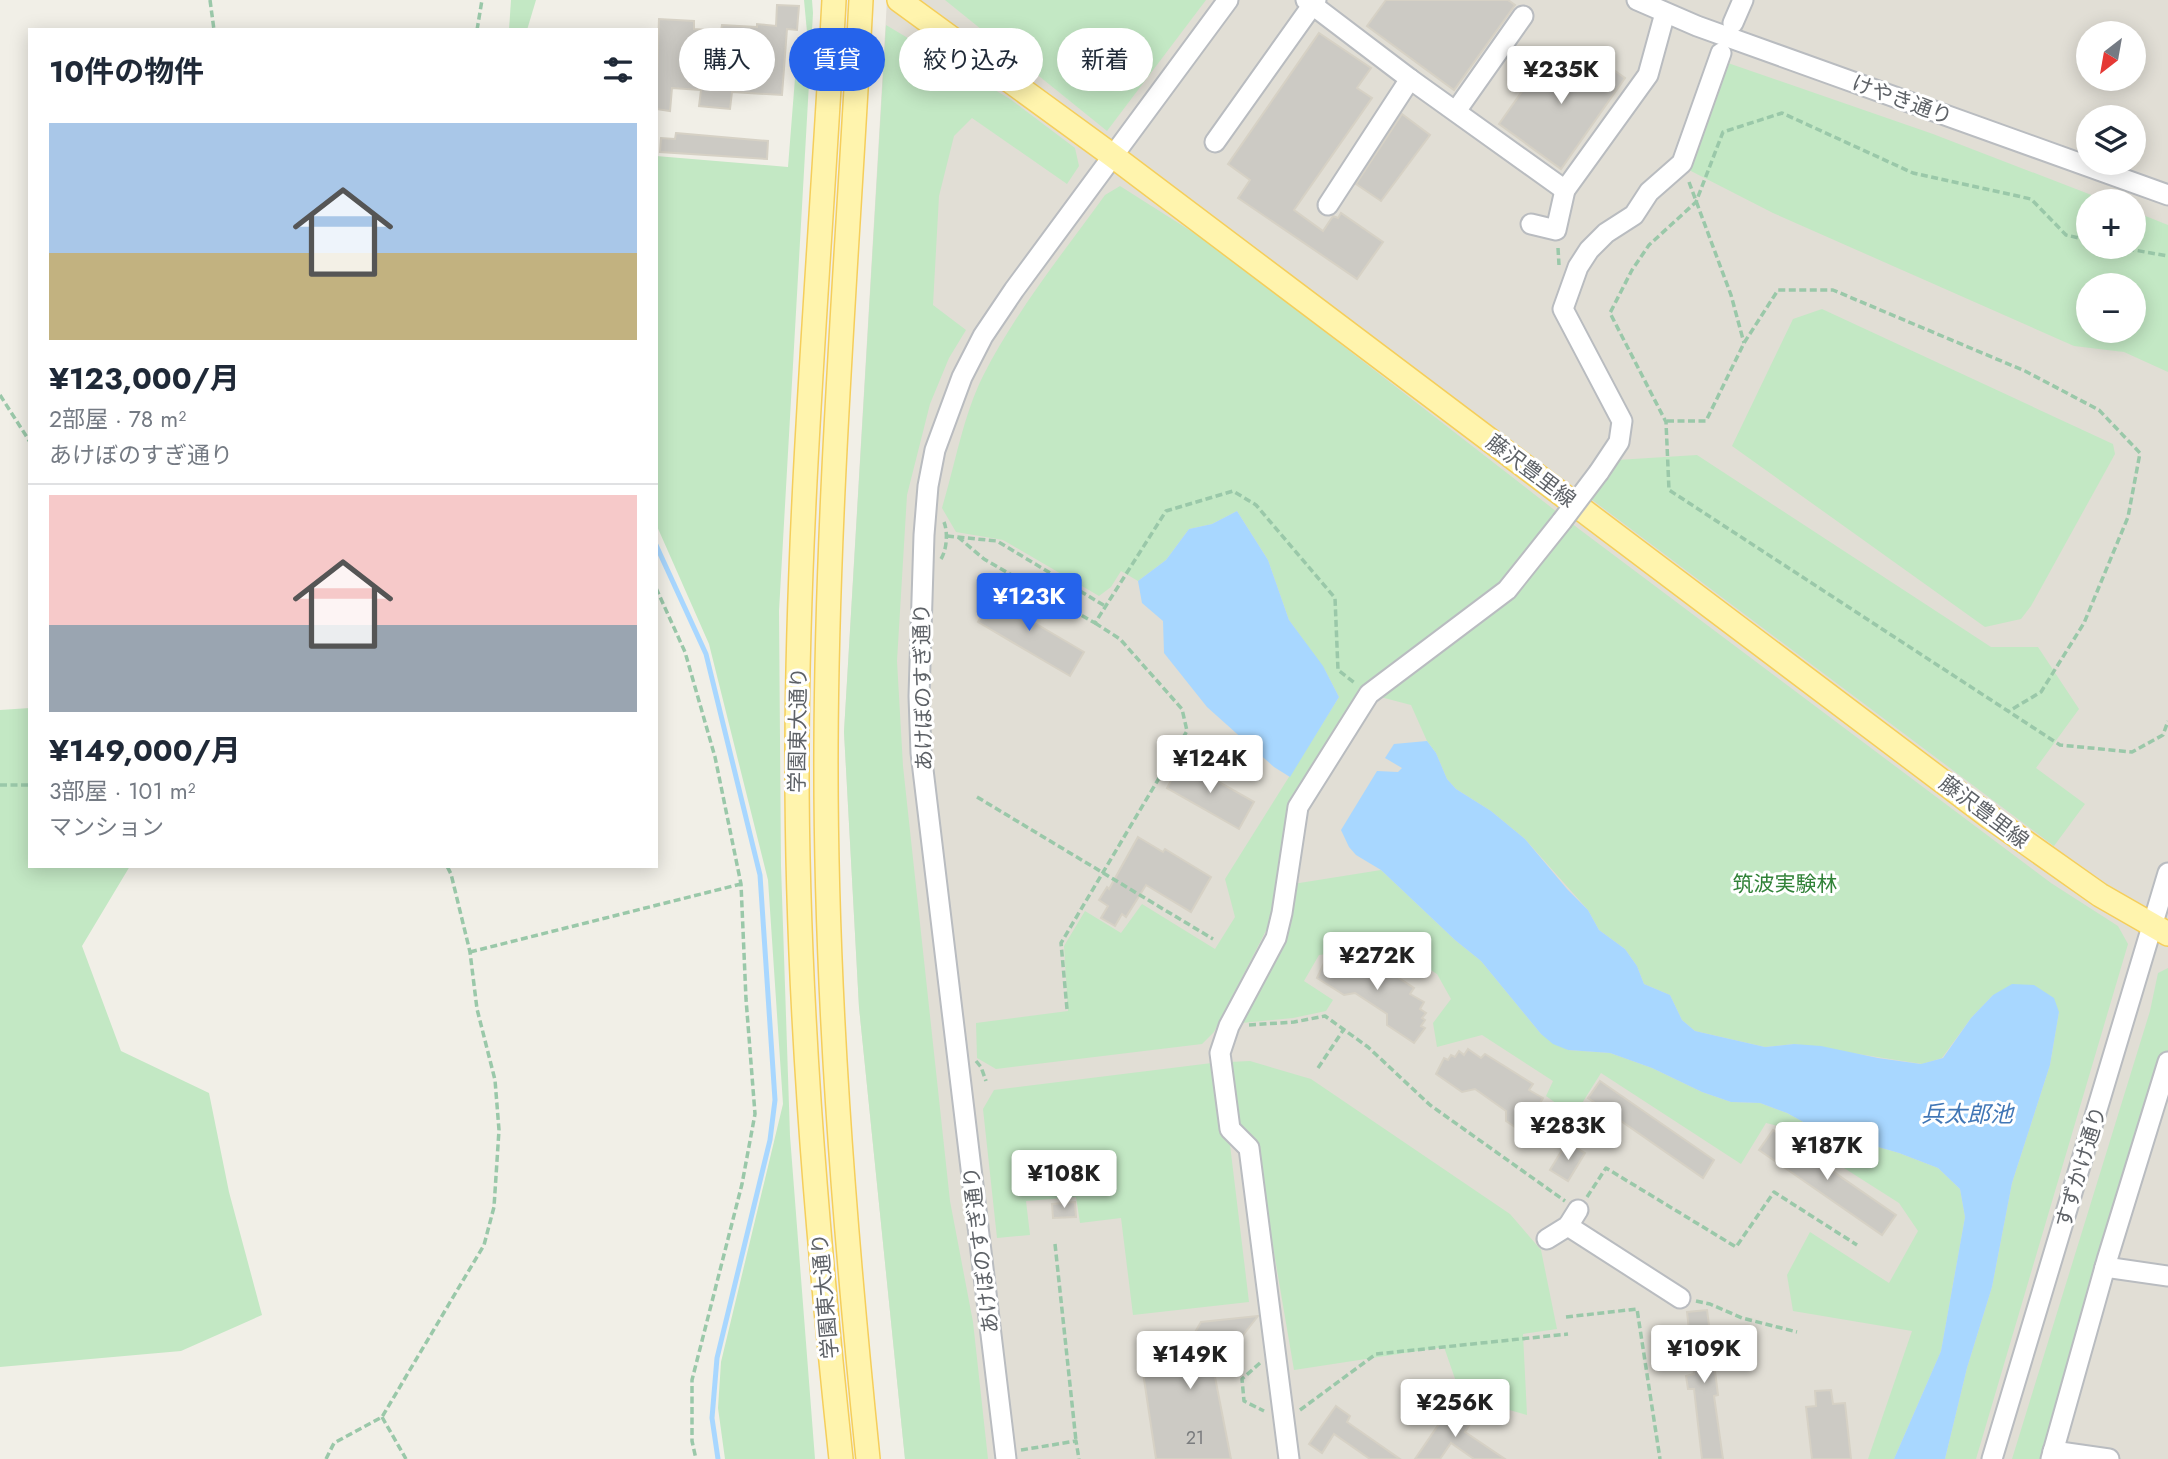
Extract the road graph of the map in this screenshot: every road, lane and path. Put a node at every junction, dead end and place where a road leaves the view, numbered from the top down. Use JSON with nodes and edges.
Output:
{"nodes":[{"id":1,"x":210,"y":0,"type":"edge"},
{"id":2,"x":482,"y":0,"type":"edge"},
{"id":3,"x":834,"y":0,"type":"edge"},
{"id":4,"x":861,"y":0,"type":"edge"},
{"id":5,"x":899,"y":0,"type":"edge"},
{"id":6,"x":1228,"y":0,"type":"edge"},
{"id":7,"x":1637,"y":0,"type":"edge"},
{"id":8,"x":1743,"y":0,"type":"edge"},
{"id":9,"x":1311,"y":2,"type":"edge"},
{"id":10,"x":1665,"y":13,"type":"junction"},
{"id":11,"x":1523,"y":16,"type":"dead end"},
{"id":12,"x":1733,"y":23,"type":"dead end"},
{"id":13,"x":214,"y":28,"type":"edge"},
{"id":14,"x":478,"y":28,"type":"edge"},
{"id":15,"x":1721,"y":53,"type":"dead end"},
{"id":16,"x":1410,"y":79,"type":"junction"},
{"id":17,"x":1456,"y":111,"type":"junction"},
{"id":18,"x":1215,"y":142,"type":"dead end"},
{"id":19,"x":1113,"y":156,"type":"junction"},
{"id":20,"x":1565,"y":190,"type":"junction"},
{"id":21,"x":2168,"y":195,"type":"edge"},
{"id":22,"x":1696,"y":202,"type":"junction"},
{"id":23,"x":1328,"y":205,"type":"dead end"},
{"id":24,"x":1531,"y":224,"type":"dead end"},
{"id":25,"x":2076,"y":237,"type":"edge"},
{"id":26,"x":2146,"y":252,"type":"edge"},
{"id":27,"x":2168,"y":256,"type":"edge"},
{"id":28,"x":1744,"y":343,"type":"junction"},
{"id":29,"x":0,"y":395,"type":"edge"},
{"id":30,"x":1666,"y":422,"type":"junction"},
{"id":31,"x":28,"y":439,"type":"edge"},
{"id":32,"x":942,"y":516,"type":"dead end"},
{"id":33,"x":924,"y":535,"type":"junction"},
{"id":34,"x":946,"y":536,"type":"junction"},
{"id":35,"x":958,"y":537,"type":"junction"},
{"id":36,"x":936,"y":568,"type":"dead end"},
{"id":37,"x":658,"y":592,"type":"edge"},
{"id":38,"x":1105,"y":606,"type":"junction"},
{"id":39,"x":1095,"y":623,"type":"junction"},
{"id":40,"x":1369,"y":694,"type":"junction"},
{"id":41,"x":2008,"y":711,"type":"junction"},
{"id":42,"x":2168,"y":721,"type":"edge"},
{"id":43,"x":0,"y":785,"type":"edge"},
{"id":44,"x":28,"y":785,"type":"edge"},
{"id":45,"x":977,"y":797,"type":"dead end"},
{"id":46,"x":448,"y":868,"type":"edge"},
{"id":47,"x":1103,"y":872,"type":"junction"},
{"id":48,"x":2168,"y":873,"type":"edge"},
{"id":49,"x":741,"y":884,"type":"junction"},
{"id":50,"x":2160,"y":931,"type":"edge"},
{"id":51,"x":1213,"y":939,"type":"dead end"},
{"id":52,"x":470,"y":952,"type":"junction"},
{"id":53,"x":1067,"y":1009,"type":"dead end"},
{"id":54,"x":1229,"y":1026,"type":"junction"},
{"id":55,"x":1344,"y":1029,"type":"junction"},
{"id":56,"x":971,"y":1055,"type":"dead end"},
{"id":57,"x":2168,"y":1062,"type":"edge"},
{"id":58,"x":1318,"y":1068,"type":"dead end"},
{"id":59,"x":986,"y":1081,"type":"dead end"},
{"id":60,"x":1573,"y":1218,"type":"junction"},
{"id":61,"x":1547,"y":1239,"type":"dead end"},
{"id":62,"x":1055,"y":1244,"type":"dead end"},
{"id":63,"x":1857,"y":1245,"type":"dead end"},
{"id":64,"x":2105,"y":1267,"type":"junction"},
{"id":65,"x":2168,"y":1276,"type":"edge"},
{"id":66,"x":1680,"y":1298,"type":"joint"},
{"id":67,"x":1566,"y":1317,"type":"dead end"},
{"id":68,"x":1797,"y":1332,"type":"dead end"},
{"id":69,"x":1567,"y":1334,"type":"dead end"},
{"id":70,"x":1275,"y":1350,"type":"junction"},
{"id":71,"x":382,"y":1417,"type":"junction"},
{"id":72,"x":1285,"y":1422,"type":"junction"},
{"id":73,"x":1076,"y":1441,"type":"junction"},
{"id":74,"x":2052,"y":1455,"type":"edge"},
{"id":75,"x":1006,"y":1456,"type":"edge"},
{"id":76,"x":326,"y":1459,"type":"edge"},
{"id":77,"x":406,"y":1459,"type":"edge"},
{"id":78,"x":696,"y":1459,"type":"edge"},
{"id":79,"x":841,"y":1459,"type":"edge"},
{"id":80,"x":868,"y":1459,"type":"edge"},
{"id":81,"x":1079,"y":1459,"type":"edge"},
{"id":82,"x":1289,"y":1459,"type":"edge"},
{"id":83,"x":1660,"y":1459,"type":"edge"},
{"id":84,"x":1992,"y":1459,"type":"edge"},
{"id":85,"x":2109,"y":1459,"type":"edge"}],
"edges":[{"from":1,"to":13,"type":"path"},
{"from":2,"to":14,"type":"path"},
{"from":3,"to":79,"type":"main road","name":"学園東大通り"},
{"from":4,"to":80,"type":"main road","name":"学園東大通り"},
{"from":5,"to":19,"type":"main road","name":"藤沢豊里線"},
{"from":6,"to":19,"type":"street","name":"あけぼのすぎ通り"},
{"from":7,"to":10,"type":"street","name":"けやき通り"},
{"from":8,"to":12,"type":"street"},
{"from":9,"to":16,"type":"street"},
{"from":9,"to":18,"type":"street"},
{"from":10,"to":20,"type":"street"},
{"from":10,"to":21,"type":"street","name":"けやき通り"},
{"from":11,"to":17,"type":"street"},
{"from":15,"to":40,"type":"street","bridge":true},
{"from":16,"to":17,"type":"street"},
{"from":16,"to":23,"type":"street"},
{"from":17,"to":20,"type":"street"},
{"from":19,"to":33,"type":"street","name":"あけぼのすぎ通り"},
{"from":19,"to":50,"type":"main road","name":"藤沢豊里線"},
{"from":20,"to":24,"type":"street"},
{"from":22,"to":25,"type":"path"},
{"from":22,"to":28,"type":"path"},
{"from":22,"to":30,"type":"path"},
{"from":26,"to":27,"type":"path"},
{"from":28,"to":30,"type":"path"},
{"from":28,"to":41,"type":"path"},
{"from":29,"to":31,"type":"path"},
{"from":30,"to":41,"type":"path"},
{"from":32,"to":34,"type":"path"},
{"from":33,"to":34,"type":"path"},
{"from":33,"to":75,"type":"street","name":"あけぼのすぎ通り"},
{"from":34,"to":35,"type":"path"},
{"from":34,"to":36,"type":"path"},
{"from":35,"to":38,"type":"path"},
{"from":35,"to":39,"type":"path"},
{"from":37,"to":49,"type":"path"},
{"from":38,"to":39,"type":"path"},
{"from":38,"to":40,"type":"path"},
{"from":39,"to":47,"type":"path"},
{"from":40,"to":54,"type":"street"},
{"from":41,"to":42,"type":"path"},
{"from":43,"to":44,"type":"path"},
{"from":45,"to":47,"type":"path"},
{"from":46,"to":52,"type":"path"},
{"from":47,"to":51,"type":"path"},
{"from":47,"to":53,"type":"path"},
{"from":48,"to":50,"type":"street","name":"すずかけ通り"},
{"from":49,"to":52,"type":"path"},
{"from":49,"to":78,"type":"path"},
{"from":50,"to":84,"type":"street","name":"すずかけ通り"},
{"from":52,"to":71,"type":"path"},
{"from":54,"to":55,"type":"path"},
{"from":54,"to":70,"type":"street"},
{"from":55,"to":58,"type":"path"},
{"from":55,"to":60,"type":"path"},
{"from":56,"to":59,"type":"path"},
{"from":57,"to":64,"type":"street"},
{"from":60,"to":61,"type":"street"},
{"from":60,"to":63,"type":"path"},
{"from":60,"to":66,"type":"street"},
{"from":62,"to":73,"type":"path"},
{"from":64,"to":65,"type":"street"},
{"from":64,"to":74,"type":"street"},
{"from":66,"to":68,"type":"path"},
{"from":67,"to":83,"type":"path"},
{"from":69,"to":72,"type":"path"},
{"from":70,"to":72,"type":"street"},
{"from":70,"to":72,"type":"path"},
{"from":71,"to":76,"type":"path"},
{"from":71,"to":77,"type":"path"},
{"from":72,"to":82,"type":"street"},
{"from":73,"to":75,"type":"path"},
{"from":73,"to":81,"type":"path"},
{"from":74,"to":85,"type":"street"}]}
